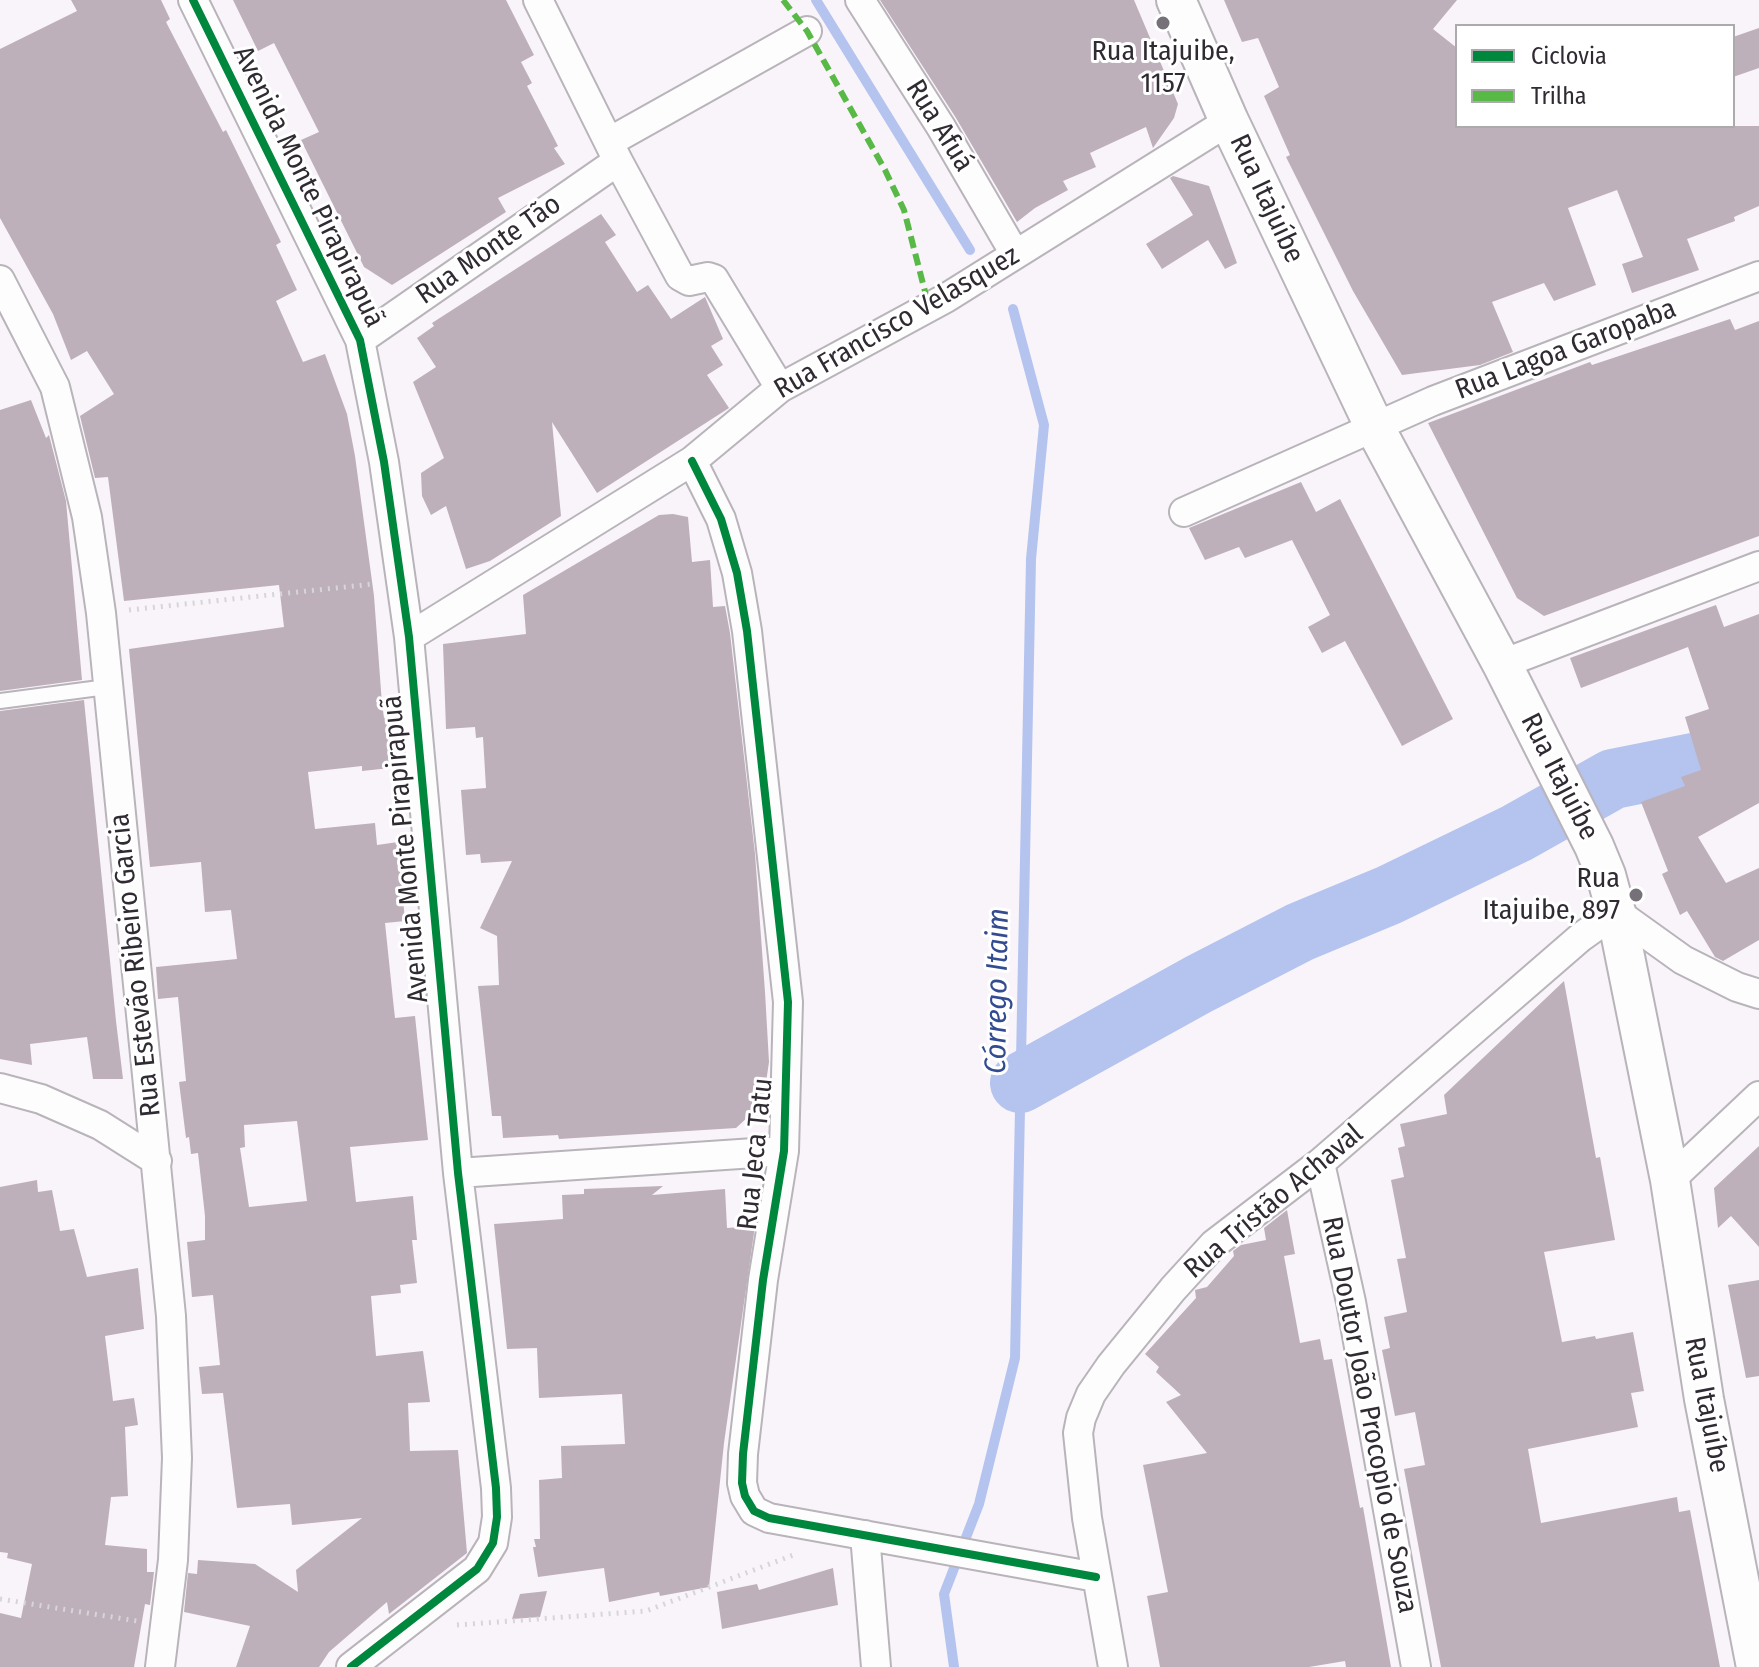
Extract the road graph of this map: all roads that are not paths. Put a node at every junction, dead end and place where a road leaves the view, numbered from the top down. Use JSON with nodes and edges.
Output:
{"nodes":[{"id":1,"x":193,"y":0,"type":"edge"},
{"id":2,"x":538,"y":0,"type":"edge"},
{"id":3,"x":860,"y":0,"type":"edge"},
{"id":4,"x":1176,"y":0,"type":"edge"},
{"id":5,"x":807,"y":31,"type":"dead end"},
{"id":6,"x":1229,"y":121,"type":"junction"},
{"id":7,"x":613,"y":152,"type":"junction"},
{"id":8,"x":1010,"y":257,"type":"junction"},
{"id":9,"x":1759,"y":276,"type":"edge"},
{"id":10,"x":0,"y":280,"type":"edge"},
{"id":11,"x":360,"y":340,"type":"junction"},
{"id":12,"x":780,"y":388,"type":"junction"},
{"id":13,"x":1375,"y":428,"type":"junction"},
{"id":14,"x":692,"y":461,"type":"junction"},
{"id":15,"x":1184,"y":512,"type":"dead end"},
{"id":16,"x":1759,"y":566,"type":"edge"},
{"id":17,"x":409,"y":637,"type":"junction"},
{"id":18,"x":1502,"y":664,"type":"junction"},
{"id":19,"x":107,"y":687,"type":"junction"},
{"id":20,"x":0,"y":701,"type":"edge"},
{"id":21,"x":1616,"y":912,"type":"junction"},
{"id":22,"x":1759,"y":994,"type":"edge"},
{"id":23,"x":0,"y":1088,"type":"edge"},
{"id":24,"x":1759,"y":1096,"type":"edge"},
{"id":25,"x":784,"y":1151,"type":"junction"},
{"id":26,"x":157,"y":1161,"type":"junction"},
{"id":27,"x":1320,"y":1163,"type":"junction"},
{"id":28,"x":458,"y":1173,"type":"junction"},
{"id":29,"x":1670,"y":1180,"type":"junction"},
{"id":30,"x":859,"y":1534,"type":"junction"},
{"id":31,"x":1096,"y":1577,"type":"junction"},
{"id":32,"x":160,"y":1667,"type":"edge"},
{"id":33,"x":351,"y":1667,"type":"edge"},
{"id":34,"x":876,"y":1667,"type":"edge"},
{"id":35,"x":1113,"y":1667,"type":"edge"},
{"id":36,"x":1416,"y":1667,"type":"edge"},
{"id":37,"x":1756,"y":1667,"type":"edge"}],
"edges":[{"from":1,"to":11,"type":"street","name":"Avenida Monte Pirapirapuã"},
{"from":2,"to":7,"type":"street"},
{"from":3,"to":8,"type":"street","name":"Rua Afuá"},
{"from":4,"to":6,"type":"main road","name":"Rua Itajuíbe"},
{"from":5,"to":7,"type":"street","name":"Rua Monte Tão"},
{"from":6,"to":8,"type":"street","name":"Rua Francisco Velasquez"},
{"from":6,"to":13,"type":"main road","name":"Rua Itajuíbe"},
{"from":7,"to":11,"type":"street","name":"Rua Monte Tão"},
{"from":7,"to":12,"type":"street"},
{"from":8,"to":12,"type":"street","name":"Rua Francisco Velasquez"},
{"from":9,"to":13,"type":"street","name":"Rua Lagoa Garopaba"},
{"from":10,"to":19,"type":"street","name":"Rua Estevão Ribeiro Garcia"},
{"from":11,"to":17,"type":"street","name":"Avenida Monte Pirapirapuã"},
{"from":12,"to":14,"type":"street","name":"Rua Francisco Velasquez"},
{"from":13,"to":15,"type":"street","name":"Rua Lagoa Garopaba"},
{"from":13,"to":18,"type":"main road","name":"Rua Itajuíbe"},
{"from":14,"to":17,"type":"street","name":"Rua Francisco Velasquez"},
{"from":14,"to":25,"type":"street","name":"Rua Jeca Tatu"},
{"from":16,"to":18,"type":"street"},
{"from":17,"to":28,"type":"street","name":"Avenida Monte Pirapirapuã"},
{"from":18,"to":21,"type":"main road","name":"Rua Itajuíbe"},
{"from":19,"to":20,"type":"lane"},
{"from":19,"to":26,"type":"street","name":"Rua Estevão Ribeiro Garcia"},
{"from":21,"to":22,"type":"street"},
{"from":21,"to":27,"type":"street","name":"Rua Tristão Achaval"},
{"from":21,"to":29,"type":"main road","name":"Rua Itajuíbe"},
{"from":23,"to":26,"type":"street"},
{"from":24,"to":29,"type":"street"},
{"from":25,"to":28,"type":"street"},
{"from":25,"to":30,"type":"street","name":"Rua Jeca Tatu"},
{"from":26,"to":32,"type":"street","name":"Rua Estevão Ribeiro Garcia"},
{"from":27,"to":31,"type":"street","name":"Rua Tristão Achaval"},
{"from":27,"to":36,"type":"street","name":"Rua Doutor João Procopio de Souza"},
{"from":28,"to":33,"type":"street","name":"Avenida Monte Pirapirapuã"},
{"from":29,"to":37,"type":"main road","name":"Rua Itajuíbe"},
{"from":30,"to":31,"type":"street","name":"Rua Jeca Tatu"},
{"from":30,"to":34,"type":"street"},
{"from":31,"to":35,"type":"street","name":"Rua Tristão Achaval"}]}
